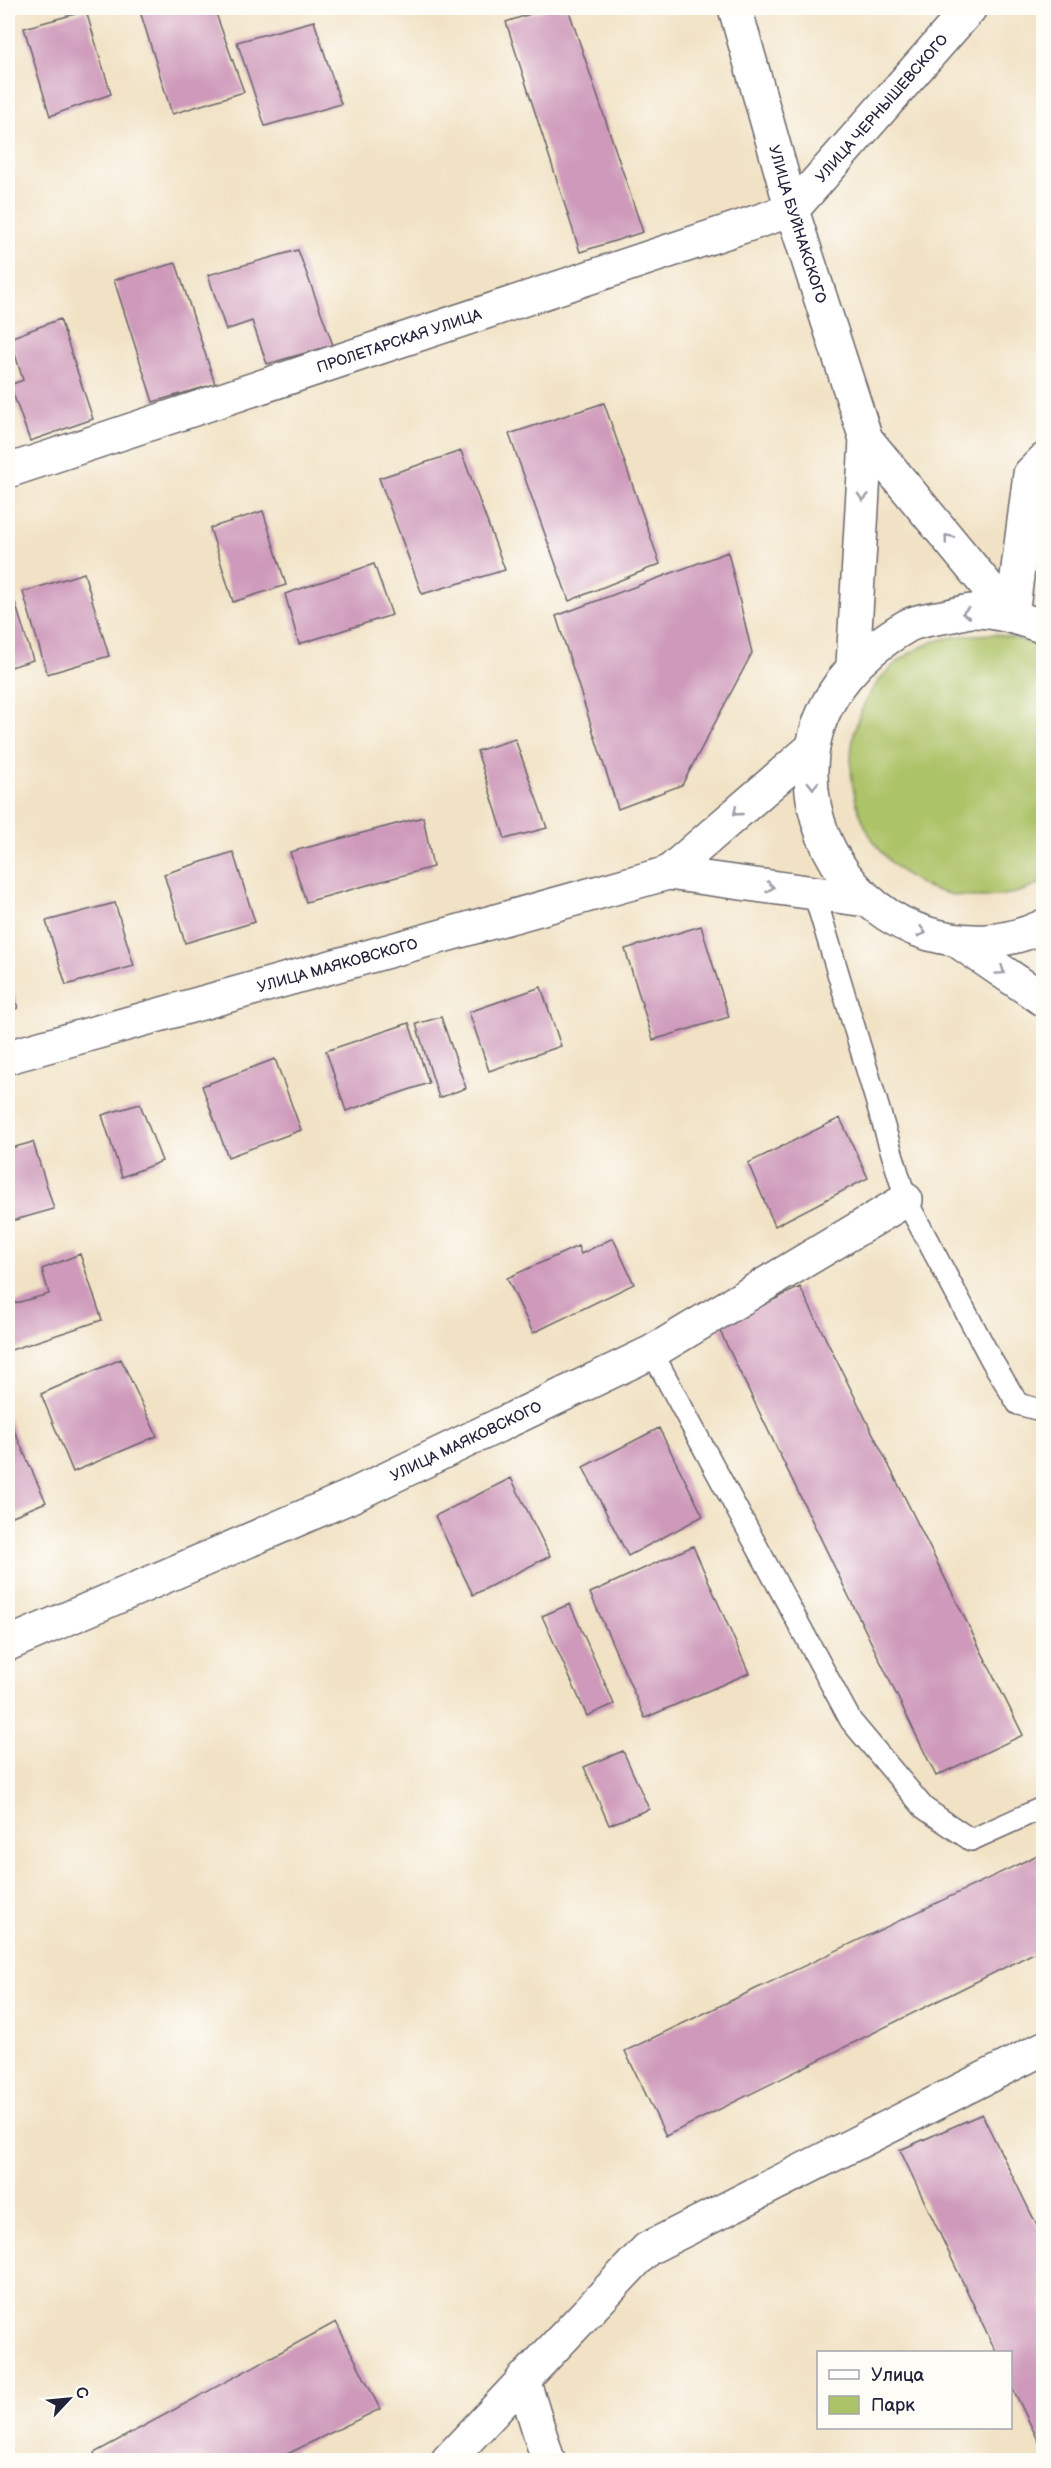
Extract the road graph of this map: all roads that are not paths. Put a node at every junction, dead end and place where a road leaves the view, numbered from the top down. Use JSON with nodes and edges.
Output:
{"nodes":[{"id":1,"x":735,"y":8,"type":"edge"},
{"id":2,"x":970,"y":8,"type":"edge"},
{"id":3,"x":792,"y":210,"type":"junction"},
{"id":4,"x":866,"y":439,"type":"junction"},
{"id":5,"x":1044,"y":460,"type":"edge"},
{"id":6,"x":8,"y":471,"type":"edge"},
{"id":7,"x":1012,"y":616,"type":"junction"},
{"id":8,"x":1044,"y":627,"type":"edge"},
{"id":9,"x":854,"y":665,"type":"junction"},
{"id":10,"x":813,"y":747,"type":"junction"},
{"id":11,"x":668,"y":873,"type":"junction"},
{"id":12,"x":814,"y":893,"type":"junction"},
{"id":13,"x":866,"y":900,"type":"junction"},
{"id":14,"x":1044,"y":926,"type":"edge"},
{"id":15,"x":958,"y":942,"type":"junction"},
{"id":16,"x":1044,"y":1000,"type":"edge"},
{"id":17,"x":8,"y":1057,"type":"edge"},
{"id":18,"x":906,"y":1200,"type":"junction"},
{"id":19,"x":652,"y":1352,"type":"junction"},
{"id":20,"x":1044,"y":1411,"type":"edge"},
{"id":21,"x":8,"y":1644,"type":"edge"},
{"id":22,"x":1044,"y":1807,"type":"edge"},
{"id":23,"x":1044,"y":2048,"type":"edge"},
{"id":24,"x":523,"y":2379,"type":"junction"},
{"id":25,"x":448,"y":2460,"type":"edge"},
{"id":26,"x":548,"y":2460,"type":"edge"}],
"edges":[{"from":1,"to":3,"type":"street","name":"УЛИЦА БУЙНАКСКОГО"},
{"from":2,"to":3,"type":"street","name":"УЛИЦА ЧЕРНЫШЕВСКОГО"},
{"from":3,"to":4,"type":"street","name":"УЛИЦА БУЙНАКСКОГО"},
{"from":3,"to":6,"type":"street","name":"ПРОЛЕТАРСКАЯ УЛИЦА"},
{"from":7,"to":4,"type":"street","one_way":true},
{"from":4,"to":9,"type":"street","one_way":true},
{"from":5,"to":7,"type":"street"},
{"from":7,"to":8,"type":"street"},
{"from":7,"to":9,"type":"street","one_way":true},
{"from":9,"to":10,"type":"street"},
{"from":10,"to":11,"type":"street","one_way":true},
{"from":10,"to":13,"type":"street","one_way":true},
{"from":11,"to":12,"type":"street","one_way":true},
{"from":11,"to":17,"type":"street","name":"УЛИЦА МАЯКОВСКОГО"},
{"from":12,"to":13,"type":"street"},
{"from":12,"to":18,"type":"lane"},
{"from":13,"to":15,"type":"street","one_way":true},
{"from":14,"to":15,"type":"street"},
{"from":15,"to":16,"type":"street","one_way":true},
{"from":18,"to":19,"type":"street","name":"УЛИЦА МАЯКОВСКОГО"},
{"from":18,"to":20,"type":"lane"},
{"from":19,"to":21,"type":"street","name":"УЛИЦА МАЯКОВСКОГО"},
{"from":19,"to":22,"type":"lane"},
{"from":23,"to":24,"type":"street"},
{"from":24,"to":25,"type":"street"},
{"from":24,"to":26,"type":"street"}]}
